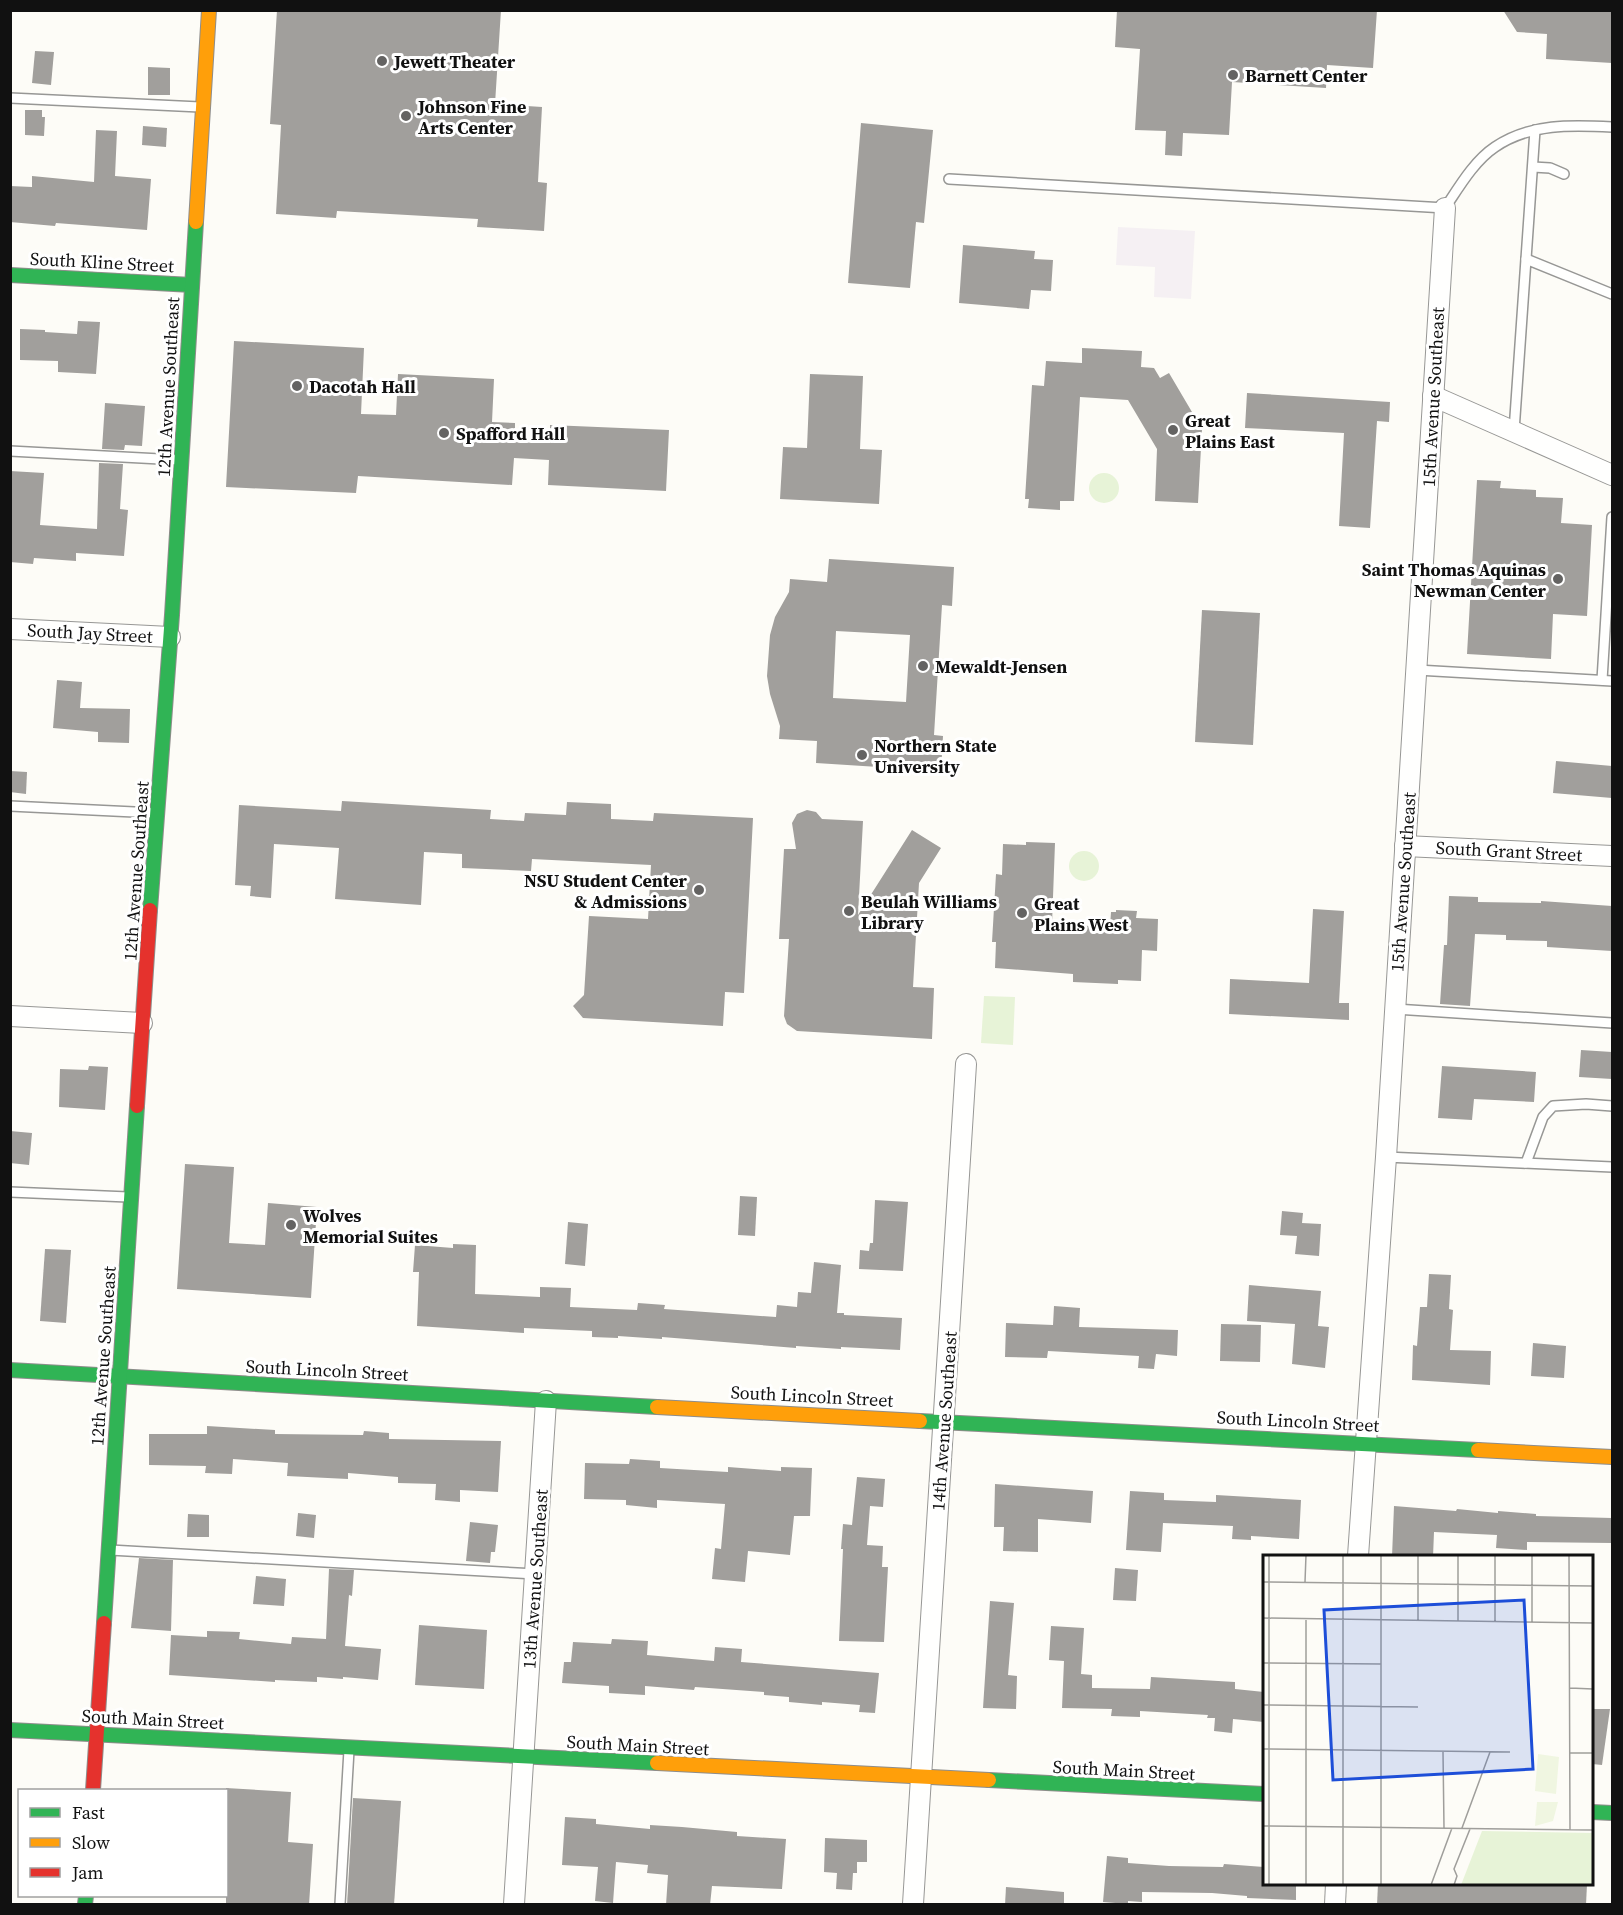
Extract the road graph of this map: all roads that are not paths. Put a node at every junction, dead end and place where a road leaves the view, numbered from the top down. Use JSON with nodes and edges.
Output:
{"nodes":[{"id":1,"x":209,"y":10,"type":"edge"},
{"id":2,"x":10,"y":98,"type":"edge"},
{"id":3,"x":202,"y":107,"type":"junction"},
{"id":4,"x":1612,"y":127,"type":"edge"},
{"id":5,"x":1536,"y":130,"type":"junction"},
{"id":6,"x":1533,"y":167,"type":"junction"},
{"id":7,"x":1564,"y":174,"type":"dead end"},
{"id":8,"x":949,"y":179,"type":"dead end"},
{"id":9,"x":1445,"y":207,"type":"junction"},
{"id":10,"x":1526,"y":259,"type":"junction"},
{"id":11,"x":10,"y":275,"type":"edge"},
{"id":12,"x":192,"y":285,"type":"junction"},
{"id":13,"x":1612,"y":294,"type":"edge"},
{"id":14,"x":1433,"y":396,"type":"junction"},
{"id":15,"x":1514,"y":431,"type":"junction"},
{"id":16,"x":10,"y":451,"type":"edge"},
{"id":17,"x":181,"y":460,"type":"junction"},
{"id":18,"x":1612,"y":475,"type":"edge"},
{"id":19,"x":1612,"y":517,"type":"edge"},
{"id":20,"x":10,"y":630,"type":"edge"},
{"id":21,"x":170,"y":638,"type":"junction"},
{"id":22,"x":1417,"y":670,"type":"junction"},
{"id":23,"x":1602,"y":680,"type":"junction"},
{"id":24,"x":1612,"y":681,"type":"edge"},
{"id":25,"x":10,"y":806,"type":"edge"},
{"id":26,"x":158,"y":814,"type":"junction"},
{"id":27,"x":1405,"y":846,"type":"junction"},
{"id":28,"x":1612,"y":856,"type":"edge"},
{"id":29,"x":1395,"y":1009,"type":"junction"},
{"id":30,"x":10,"y":1016,"type":"edge"},
{"id":31,"x":142,"y":1023,"type":"junction"},
{"id":32,"x":1612,"y":1023,"type":"edge"},
{"id":33,"x":966,"y":1064,"type":"dead end"},
{"id":34,"x":1612,"y":1106,"type":"edge"},
{"id":35,"x":1386,"y":1157,"type":"junction"},
{"id":36,"x":1526,"y":1163,"type":"junction"},
{"id":37,"x":1612,"y":1167,"type":"edge"},
{"id":38,"x":10,"y":1192,"type":"edge"},
{"id":39,"x":132,"y":1197,"type":"junction"},
{"id":40,"x":10,"y":1370,"type":"edge"},
{"id":41,"x":119,"y":1376,"type":"junction"},
{"id":42,"x":546,"y":1401,"type":"junction"},
{"id":43,"x":944,"y":1421,"type":"junction"},
{"id":44,"x":1366,"y":1443,"type":"junction"},
{"id":45,"x":1612,"y":1456,"type":"edge"},
{"id":46,"x":108,"y":1550,"type":"junction"},
{"id":47,"x":1358,"y":1555,"type":"edge"},
{"id":48,"x":536,"y":1574,"type":"junction"},
{"id":49,"x":10,"y":1730,"type":"edge"},
{"id":50,"x":96,"y":1734,"type":"junction"},
{"id":51,"x":350,"y":1748,"type":"junction"},
{"id":52,"x":524,"y":1756,"type":"junction"},
{"id":53,"x":920,"y":1778,"type":"junction"},
{"id":54,"x":93,"y":1789,"type":"edge"},
{"id":55,"x":1263,"y":1794,"type":"edge"},
{"id":56,"x":1593,"y":1812,"type":"edge"},
{"id":57,"x":1612,"y":1813,"type":"edge"},
{"id":58,"x":1336,"y":1885,"type":"edge"},
{"id":59,"x":340,"y":1905,"type":"edge"},
{"id":60,"x":514,"y":1905,"type":"edge"},
{"id":61,"x":913,"y":1905,"type":"edge"},
{"id":62,"x":1335,"y":1905,"type":"edge"}],
"edges":[{"from":1,"to":3,"type":"street","name":"12th Avenue Southeast"},
{"from":2,"to":3,"type":"lane"},
{"from":3,"to":12,"type":"street","name":"12th Avenue Southeast"},
{"from":4,"to":5,"type":"lane"},
{"from":5,"to":6,"type":"lane"},
{"from":5,"to":9,"type":"lane"},
{"from":6,"to":7,"type":"lane"},
{"from":6,"to":10,"type":"lane"},
{"from":8,"to":9,"type":"lane"},
{"from":9,"to":14,"type":"street","name":"15th Avenue Southeast"},
{"from":10,"to":13,"type":"lane"},
{"from":10,"to":15,"type":"lane"},
{"from":11,"to":12,"type":"street","name":"South Kline Street"},
{"from":12,"to":17,"type":"street","name":"12th Avenue Southeast"},
{"from":14,"to":15,"type":"street"},
{"from":14,"to":22,"type":"street","name":"15th Avenue Southeast"},
{"from":15,"to":18,"type":"street"},
{"from":16,"to":17,"type":"lane"},
{"from":17,"to":21,"type":"street","name":"12th Avenue Southeast"},
{"from":19,"to":23,"type":"lane"},
{"from":20,"to":21,"type":"street","name":"South Jay Street"},
{"from":21,"to":26,"type":"street","name":"12th Avenue Southeast"},
{"from":22,"to":23,"type":"lane"},
{"from":22,"to":27,"type":"street","name":"15th Avenue Southeast"},
{"from":23,"to":24,"type":"lane"},
{"from":25,"to":26,"type":"lane"},
{"from":26,"to":31,"type":"street","name":"12th Avenue Southeast"},
{"from":27,"to":28,"type":"street","name":"South Grant Street"},
{"from":27,"to":29,"type":"street","name":"15th Avenue Southeast"},
{"from":29,"to":32,"type":"lane"},
{"from":29,"to":35,"type":"street","name":"15th Avenue Southeast"},
{"from":30,"to":31,"type":"street"},
{"from":31,"to":39,"type":"street","name":"12th Avenue Southeast"},
{"from":33,"to":43,"type":"street","name":"14th Avenue Southeast"},
{"from":34,"to":36,"type":"lane"},
{"from":35,"to":36,"type":"lane"},
{"from":35,"to":44,"type":"street","name":"15th Avenue Southeast"},
{"from":36,"to":37,"type":"lane"},
{"from":38,"to":39,"type":"lane"},
{"from":39,"to":41,"type":"street","name":"12th Avenue Southeast"},
{"from":40,"to":41,"type":"street","name":"South Lincoln Street"},
{"from":41,"to":42,"type":"street","name":"South Lincoln Street"},
{"from":41,"to":46,"type":"street","name":"12th Avenue Southeast"},
{"from":42,"to":43,"type":"street","name":"South Lincoln Street"},
{"from":42,"to":48,"type":"street","name":"13th Avenue Southeast"},
{"from":43,"to":44,"type":"street","name":"South Lincoln Street"},
{"from":43,"to":53,"type":"street","name":"14th Avenue Southeast"},
{"from":44,"to":45,"type":"street","name":"South Lincoln Street"},
{"from":44,"to":47,"type":"street","name":"15th Avenue Southeast"},
{"from":46,"to":48,"type":"lane"},
{"from":46,"to":50,"type":"street","name":"12th Avenue Southeast"},
{"from":48,"to":52,"type":"street","name":"13th Avenue Southeast"},
{"from":49,"to":50,"type":"street","name":"South Main Street"},
{"from":50,"to":51,"type":"street","name":"South Main Street"},
{"from":50,"to":54,"type":"street","name":"12th Avenue Southeast"},
{"from":51,"to":52,"type":"street","name":"South Main Street"},
{"from":51,"to":59,"type":"lane"},
{"from":52,"to":53,"type":"street","name":"South Main Street"},
{"from":52,"to":60,"type":"street","name":"13th Avenue Southeast"},
{"from":53,"to":55,"type":"street","name":"South Main Street"},
{"from":53,"to":61,"type":"street","name":"14th Avenue Southeast"},
{"from":56,"to":57,"type":"street"},
{"from":58,"to":62,"type":"street"}]}
